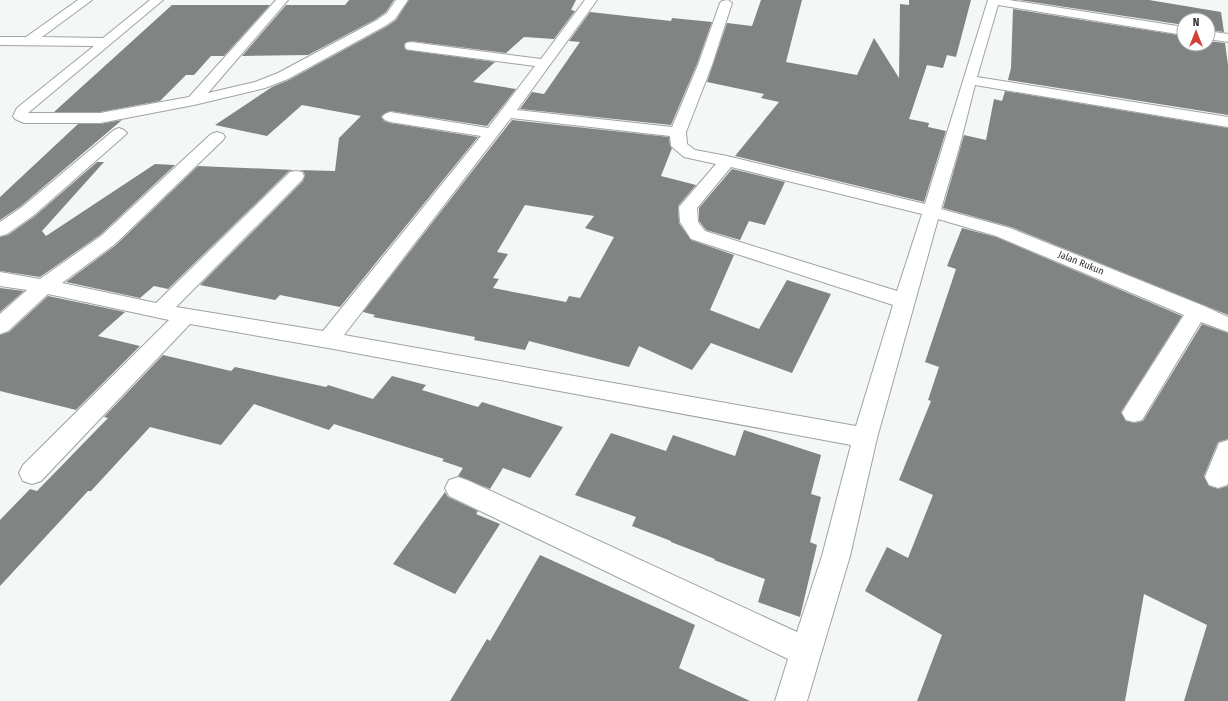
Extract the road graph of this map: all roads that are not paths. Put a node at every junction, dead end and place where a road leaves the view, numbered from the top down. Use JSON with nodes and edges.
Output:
{"nodes":[{"id":1,"x":86,"y":0,"type":"edge"},
{"id":2,"x":157,"y":0,"type":"edge"},
{"id":3,"x":282,"y":0,"type":"edge"},
{"id":4,"x":402,"y":0,"type":"edge"},
{"id":5,"x":591,"y":0,"type":"edge"},
{"id":6,"x":993,"y":1,"type":"edge"},
{"id":7,"x":726,"y":2,"type":"dead end"},
{"id":8,"x":1109,"y":6,"type":"dead end"},
{"id":9,"x":1109,"y":19,"type":"junction"},
{"id":10,"x":1176,"y":30,"type":"edge"},
{"id":11,"x":1216,"y":36,"type":"edge"},
{"id":12,"x":1228,"y":38,"type":"edge"},
{"id":13,"x":0,"y":41,"type":"edge"},
{"id":14,"x":28,"y":41,"type":"junction"},
{"id":15,"x":106,"y":42,"type":"junction"},
{"id":16,"x":411,"y":46,"type":"dead end"},
{"id":17,"x":544,"y":63,"type":"junction"},
{"id":18,"x":969,"y":80,"type":"junction"},
{"id":19,"x":194,"y":101,"type":"junction"},
{"id":20,"x":507,"y":113,"type":"junction"},
{"id":21,"x":390,"y":117,"type":"dead end"},
{"id":22,"x":1228,"y":122,"type":"edge"},
{"id":23,"x":678,"y":132,"type":"junction"},
{"id":24,"x":119,"y":133,"type":"dead end"},
{"id":25,"x":492,"y":133,"type":"junction"},
{"id":26,"x":217,"y":137,"type":"dead end"},
{"id":27,"x":727,"y":161,"type":"junction"},
{"id":28,"x":296,"y":176,"type":"dead end"},
{"id":29,"x":930,"y":211,"type":"junction"},
{"id":30,"x":0,"y":230,"type":"edge"},
{"id":31,"x":0,"y":279,"type":"edge"},
{"id":32,"x":44,"y":286,"type":"junction"},
{"id":33,"x":904,"y":301,"type":"junction"},
{"id":34,"x":161,"y":310,"type":"junction"},
{"id":35,"x":1197,"y":311,"type":"junction"},
{"id":36,"x":185,"y":316,"type":"junction"},
{"id":37,"x":1228,"y":325,"type":"edge"},
{"id":38,"x":0,"y":326,"type":"edge"},
{"id":39,"x":328,"y":340,"type":"junction"},
{"id":40,"x":1134,"y":413,"type":"dead end"},
{"id":41,"x":865,"y":438,"type":"junction"},
{"id":42,"x":1228,"y":450,"type":"edge"},
{"id":43,"x":32,"y":473,"type":"dead end"},
{"id":44,"x":1218,"y":477,"type":"dead end"},
{"id":45,"x":458,"y":488,"type":"dead end"},
{"id":46,"x":807,"y":652,"type":"junction"},
{"id":47,"x":791,"y":701,"type":"edge"}],
"edges":[{"from":1,"to":14,"type":"street"},
{"from":2,"to":15,"type":"street"},
{"from":3,"to":19,"type":"street"},
{"from":4,"to":19,"type":"street"},
{"from":5,"to":17,"type":"street"},
{"from":6,"to":9,"type":"street"},
{"from":6,"to":18,"type":"street"},
{"from":7,"to":23,"type":"street"},
{"from":8,"to":9,"type":"street"},
{"from":9,"to":10,"type":"street"},
{"from":11,"to":12,"type":"street"},
{"from":13,"to":14,"type":"street"},
{"from":14,"to":15,"type":"street"},
{"from":15,"to":19,"type":"street"},
{"from":16,"to":17,"type":"street"},
{"from":17,"to":20,"type":"street"},
{"from":18,"to":22,"type":"street"},
{"from":18,"to":29,"type":"street"},
{"from":20,"to":23,"type":"street"},
{"from":20,"to":25,"type":"street"},
{"from":21,"to":25,"type":"street"},
{"from":23,"to":27,"type":"street","name":"Jalan Rukun"},
{"from":24,"to":30,"type":"street"},
{"from":25,"to":39,"type":"street"},
{"from":26,"to":32,"type":"street"},
{"from":27,"to":29,"type":"street","name":"Jalan Rukun"},
{"from":27,"to":33,"type":"street"},
{"from":28,"to":34,"type":"street"},
{"from":29,"to":33,"type":"street"},
{"from":29,"to":35,"type":"street","name":"Jalan Rukun"},
{"from":31,"to":32,"type":"street"},
{"from":32,"to":34,"type":"street"},
{"from":32,"to":38,"type":"street"},
{"from":33,"to":41,"type":"street"},
{"from":34,"to":36,"type":"street"},
{"from":35,"to":37,"type":"street","name":"Jalan Rukun"},
{"from":35,"to":40,"type":"street"},
{"from":36,"to":39,"type":"street"},
{"from":36,"to":43,"type":"street"},
{"from":39,"to":41,"type":"street"},
{"from":41,"to":46,"type":"street"},
{"from":42,"to":44,"type":"street"},
{"from":45,"to":46,"type":"street"},
{"from":46,"to":47,"type":"street"}]}
